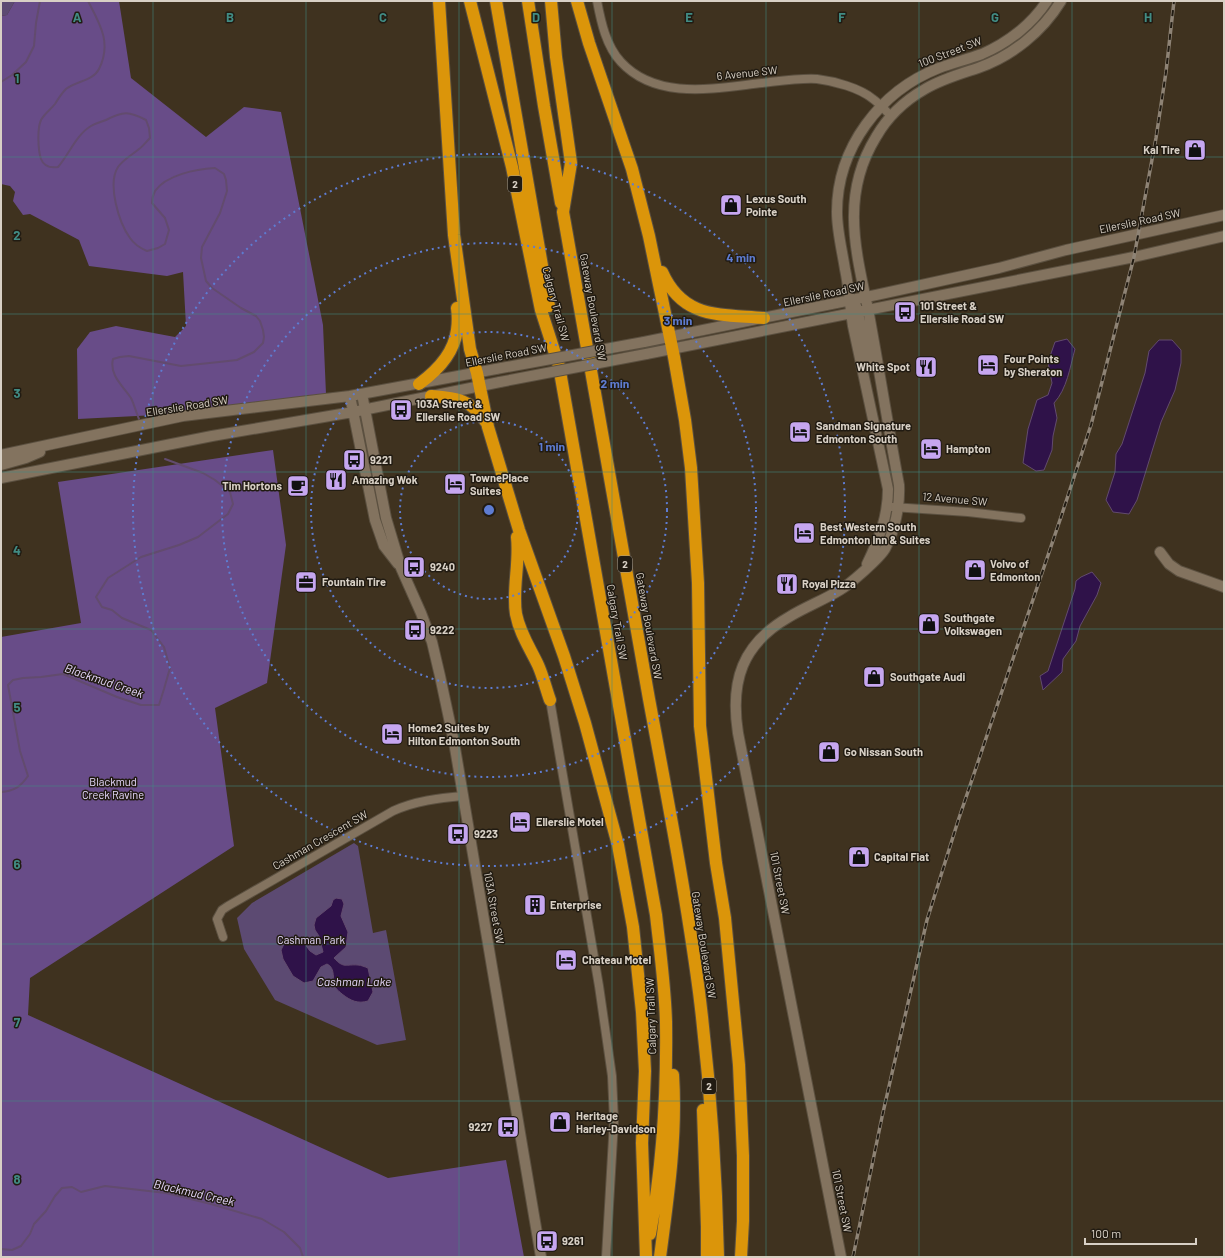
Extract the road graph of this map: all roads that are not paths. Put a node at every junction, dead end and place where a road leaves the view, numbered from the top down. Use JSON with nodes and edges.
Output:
{"nodes":[{"id":1,"x":439,"y":1,"type":"edge"},
{"id":2,"x":470,"y":1,"type":"edge"},
{"id":3,"x":496,"y":1,"type":"edge"},
{"id":4,"x":528,"y":1,"type":"edge"},
{"id":5,"x":551,"y":1,"type":"edge"},
{"id":6,"x":577,"y":1,"type":"edge"},
{"id":7,"x":597,"y":1,"type":"edge"},
{"id":8,"x":1047,"y":1,"type":"edge"},
{"id":9,"x":1061,"y":1,"type":"edge"},
{"id":10,"x":881,"y":106,"type":"junction"},
{"id":11,"x":891,"y":116,"type":"junction"},
{"id":12,"x":563,"y":212,"type":"junction"},
{"id":13,"x":1224,"y":216,"type":"edge"},
{"id":14,"x":649,"y":236,"type":"junction"},
{"id":15,"x":1224,"y":236,"type":"edge"},
{"id":16,"x":457,"y":257,"type":"junction"},
{"id":17,"x":865,"y":298,"type":"junction"},
{"id":18,"x":851,"y":300,"type":"junction"},
{"id":19,"x":859,"y":311,"type":"junction"},
{"id":20,"x":764,"y":318,"type":"junction"},
{"id":21,"x":670,"y":337,"type":"junction"},
{"id":22,"x":672,"y":349,"type":"junction"},
{"id":23,"x":560,"y":366,"type":"junction"},
{"id":24,"x":477,"y":373,"type":"junction"},
{"id":25,"x":419,"y":384,"type":"junction"},
{"id":26,"x":480,"y":386,"type":"junction"},
{"id":27,"x":362,"y":394,"type":"junction"},
{"id":28,"x":350,"y":396,"type":"junction"},
{"id":29,"x":431,"y":396,"type":"junction"},
{"id":30,"x":364,"y":410,"type":"junction"},
{"id":31,"x":353,"y":412,"type":"junction"},
{"id":32,"x":328,"y":416,"type":"junction"},
{"id":33,"x":488,"y":427,"type":"junction"},
{"id":34,"x":357,"y":435,"type":"junction"},
{"id":35,"x":63,"y":443,"type":"junction"},
{"id":36,"x":1,"y":455,"type":"edge"},
{"id":37,"x":1,"y":465,"type":"edge"},
{"id":38,"x":1,"y":478,"type":"edge"},
{"id":39,"x":887,"y":507,"type":"junction"},
{"id":40,"x":898,"y":507,"type":"junction"},
{"id":41,"x":515,"y":518,"type":"junction"},
{"id":42,"x":1021,"y":518,"type":"dead end"},
{"id":43,"x":1160,"y":552,"type":"dead end"},
{"id":44,"x":401,"y":568,"type":"junction"},
{"id":45,"x":863,"y":571,"type":"junction"},
{"id":46,"x":1224,"y":587,"type":"edge"},
{"id":47,"x":550,"y":700,"type":"joint"},
{"id":48,"x":463,"y":796,"type":"junction"},
{"id":49,"x":223,"y":937,"type":"dead end"},
{"id":50,"x":661,"y":960,"type":"junction"},
{"id":51,"x":705,"y":1046,"type":"junction"},
{"id":52,"x":541,"y":1257,"type":"edge"},
{"id":53,"x":606,"y":1257,"type":"edge"},
{"id":54,"x":646,"y":1257,"type":"edge"},
{"id":55,"x":660,"y":1257,"type":"edge"},
{"id":56,"x":707,"y":1257,"type":"edge"},
{"id":57,"x":718,"y":1257,"type":"edge"},
{"id":58,"x":741,"y":1257,"type":"edge"},
{"id":59,"x":841,"y":1257,"type":"edge"}],
"edges":[{"from":1,"to":16,"type":"highway"},
{"from":2,"to":23,"type":"highway","name":"Calgary Trail SW","number":"2"},
{"from":3,"to":23,"type":"highway"},
{"from":4,"to":12,"type":"highway"},
{"from":5,"to":12,"type":"highway","name":"Gateway Boulevard SW","number":"2"},
{"from":6,"to":14,"type":"highway"},
{"from":7,"to":10,"type":"street","name":"6 Avenue SW"},
{"from":8,"to":10,"type":"street","name":"100 Street SW"},
{"from":9,"to":11,"type":"street","name":"100 Street SW"},
{"from":10,"to":11,"type":"street","name":"6 Avenue SW"},
{"from":10,"to":18,"type":"street","name":"100 Street SW"},
{"from":11,"to":17,"type":"street","name":"100 Street SW"},
{"from":12,"to":51,"type":"highway","name":"Gateway Boulevard SW","number":"2"},
{"from":13,"to":17,"type":"street","name":"Ellerslie Road SW"},
{"from":14,"to":20,"type":"highway"},
{"from":14,"to":21,"type":"highway"},
{"from":15,"to":19,"type":"street"},
{"from":16,"to":24,"type":"highway"},
{"from":16,"to":25,"type":"highway"},
{"from":17,"to":18,"type":"street","name":"Ellerslie Road SW"},
{"from":17,"to":19,"type":"street","name":"100 Street SW"},
{"from":18,"to":19,"type":"street","name":"100 Street SW"},
{"from":18,"to":20,"type":"street","name":"Ellerslie Road SW"},
{"from":19,"to":22,"type":"street"},
{"from":19,"to":39,"type":"street","name":"101 Street SW"},
{"from":19,"to":40,"type":"street","name":"101 Street SW"},
{"from":20,"to":21,"type":"street","name":"Ellerslie Road SW"},
{"from":21,"to":22,"type":"highway"},
{"from":21,"to":24,"type":"street","name":"Ellerslie Road SW","bridge":true},
{"from":22,"to":26,"type":"street","bridge":true},
{"from":22,"to":58,"type":"highway"},
{"from":23,"to":50,"type":"highway","name":"Calgary Trail SW","number":"2"},
{"from":24,"to":25,"type":"street","name":"Ellerslie Road SW"},
{"from":24,"to":26,"type":"highway"},
{"from":25,"to":27,"type":"street","name":"Ellerslie Road SW"},
{"from":26,"to":29,"type":"street"},
{"from":26,"to":33,"type":"highway"},
{"from":27,"to":28,"type":"street","name":"Ellerslie Road SW"},
{"from":27,"to":30,"type":"street","name":"103A Street SW"},
{"from":28,"to":31,"type":"street","name":"103A Street SW"},
{"from":28,"to":35,"type":"street","name":"Ellerslie Road SW"},
{"from":29,"to":30,"type":"street"},
{"from":29,"to":33,"type":"highway"},
{"from":30,"to":31,"type":"street"},
{"from":30,"to":44,"type":"street","name":"103A Street SW"},
{"from":31,"to":32,"type":"street"},
{"from":31,"to":34,"type":"street","name":"103A Street SW"},
{"from":32,"to":34,"type":"street"},
{"from":32,"to":38,"type":"street"},
{"from":33,"to":41,"type":"highway"},
{"from":34,"to":44,"type":"street","name":"103A Street SW"},
{"from":35,"to":36,"type":"street","name":"Ellerslie Road SW"},
{"from":35,"to":37,"type":"street"},
{"from":39,"to":40,"type":"street","name":"12 Avenue SW"},
{"from":39,"to":45,"type":"street","name":"101 Street SW"},
{"from":40,"to":42,"type":"street","name":"12 Avenue SW"},
{"from":40,"to":45,"type":"street","name":"101 Street SW"},
{"from":41,"to":47,"type":"highway"},
{"from":41,"to":54,"type":"highway"},
{"from":43,"to":46,"type":"street"},
{"from":44,"to":48,"type":"street","name":"103A Street SW"},
{"from":45,"to":59,"type":"street","name":"101 Street SW"},
{"from":47,"to":53,"type":"street"},
{"from":48,"to":49,"type":"street","name":"Cashman Crescent SW"},
{"from":48,"to":52,"type":"street","name":"103A Street SW"},
{"from":50,"to":54,"type":"highway","name":"Calgary Trail SW","number":"2"},
{"from":50,"to":55,"type":"highway"},
{"from":51,"to":56,"type":"highway"},
{"from":51,"to":57,"type":"highway","name":"Gateway Boulevard SW","number":"2"}]}
